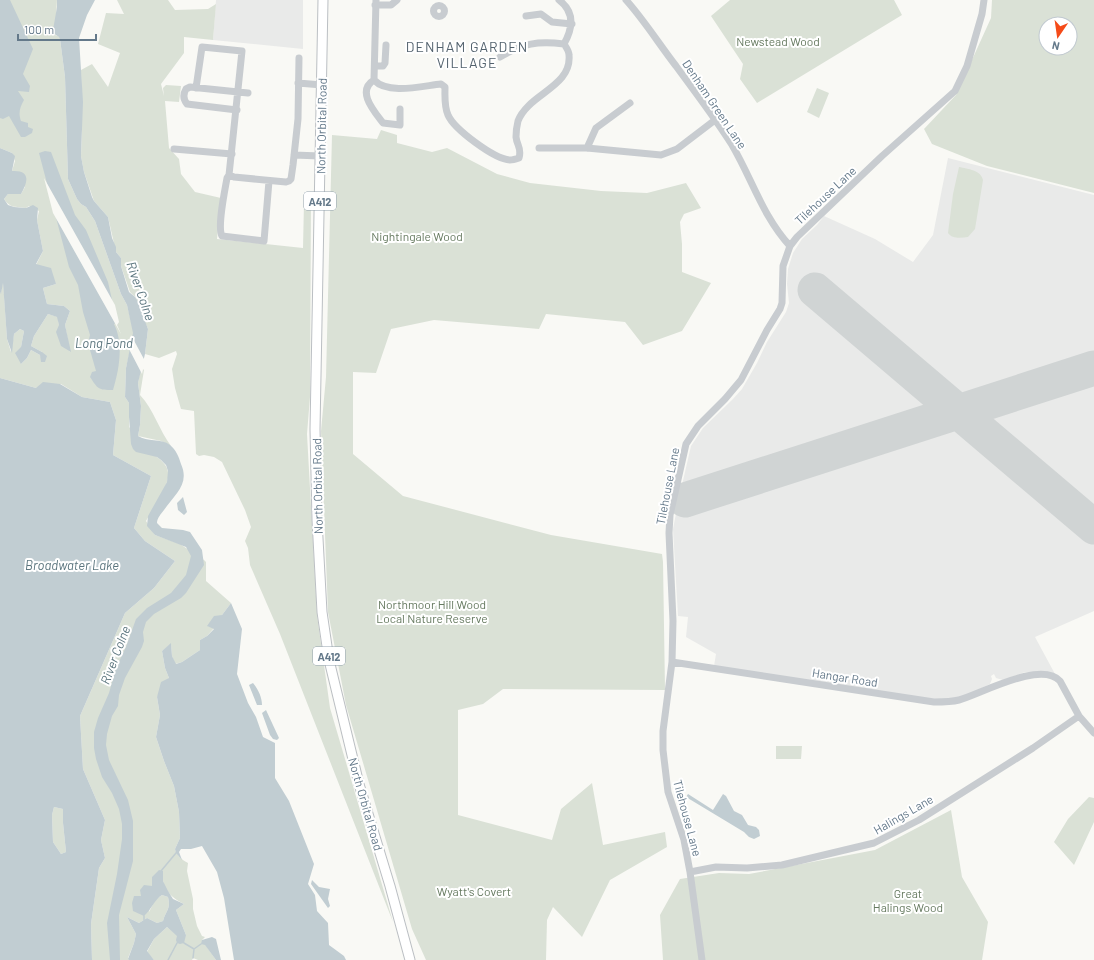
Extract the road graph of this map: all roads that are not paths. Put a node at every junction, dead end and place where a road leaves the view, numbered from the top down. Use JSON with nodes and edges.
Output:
{"nodes":[{"id":1,"x":323,"y":0,"type":"edge"},
{"id":2,"x":397,"y":0,"type":"edge"},
{"id":3,"x":558,"y":0,"type":"edge"},
{"id":4,"x":626,"y":0,"type":"edge"},
{"id":5,"x":984,"y":0,"type":"edge"},
{"id":6,"x":375,"y":3,"type":"edge"},
{"id":7,"x":526,"y":16,"type":"dead end"},
{"id":8,"x":572,"y":24,"type":"junction"},
{"id":9,"x":564,"y":44,"type":"junction"},
{"id":10,"x":386,"y":45,"type":"dead end"},
{"id":11,"x":500,"y":57,"type":"dead end"},
{"id":12,"x":299,"y":58,"type":"dead end"},
{"id":13,"x":375,"y":66,"type":"junction"},
{"id":14,"x":374,"y":80,"type":"junction"},
{"id":15,"x":298,"y":84,"type":"junction"},
{"id":16,"x":322,"y":85,"type":"junction"},
{"id":17,"x":196,"y":88,"type":"junction"},
{"id":18,"x":238,"y":92,"type":"junction"},
{"id":19,"x":248,"y":94,"type":"dead end"},
{"id":20,"x":630,"y":103,"type":"dead end"},
{"id":21,"x":400,"y":109,"type":"dead end"},
{"id":22,"x":237,"y":110,"type":"junction"},
{"id":23,"x":715,"y":120,"type":"junction"},
{"id":24,"x":538,"y":148,"type":"dead end"},
{"id":25,"x":587,"y":148,"type":"junction"},
{"id":26,"x":174,"y":149,"type":"dead end"},
{"id":27,"x":232,"y":154,"type":"junction"},
{"id":28,"x":294,"y":155,"type":"junction"},
{"id":29,"x":320,"y":156,"type":"junction"},
{"id":30,"x":229,"y":175,"type":"junction"},
{"id":31,"x":270,"y":181,"type":"junction"},
{"id":32,"x":790,"y":246,"type":"junction"},
{"id":33,"x":672,"y":662,"type":"junction"},
{"id":34,"x":1079,"y":716,"type":"junction"},
{"id":35,"x":1094,"y":733,"type":"edge"},
{"id":36,"x":690,"y":872,"type":"junction"},
{"id":37,"x":410,"y":960,"type":"edge"},
{"id":38,"x":702,"y":960,"type":"edge"}],
"edges":[{"from":1,"to":16,"type":"main road","name":"North Orbital Road","number":"A412"},
{"from":2,"to":6,"type":"street"},
{"from":3,"to":8,"type":"street"},
{"from":4,"to":23,"type":"street","name":"Denham Green Lane"},
{"from":5,"to":32,"type":"street","name":"Tilehouse Lane"},
{"from":6,"to":13,"type":"street"},
{"from":7,"to":8,"type":"street"},
{"from":8,"to":9,"type":"street"},
{"from":9,"to":11,"type":"street"},
{"from":9,"to":14,"type":"street"},
{"from":10,"to":13,"type":"street"},
{"from":12,"to":15,"type":"street"},
{"from":13,"to":14,"type":"street"},
{"from":14,"to":21,"type":"street"},
{"from":15,"to":16,"type":"street"},
{"from":15,"to":28,"type":"street"},
{"from":16,"to":29,"type":"main road","name":"North Orbital Road","number":"A412"},
{"from":17,"to":18,"type":"street"},
{"from":17,"to":18,"type":"street"},
{"from":17,"to":22,"type":"street"},
{"from":18,"to":19,"type":"street"},
{"from":18,"to":22,"type":"street"},
{"from":20,"to":25,"type":"street"},
{"from":22,"to":27,"type":"street"},
{"from":23,"to":25,"type":"street"},
{"from":23,"to":32,"type":"street","name":"Denham Green Lane"},
{"from":24,"to":25,"type":"street"},
{"from":26,"to":27,"type":"street"},
{"from":27,"to":30,"type":"street"},
{"from":28,"to":29,"type":"street"},
{"from":28,"to":31,"type":"street"},
{"from":29,"to":37,"type":"main road","name":"North Orbital Road","number":"A412"},
{"from":30,"to":31,"type":"street"},
{"from":30,"to":31,"type":"street"},
{"from":32,"to":33,"type":"street","name":"Tilehouse Lane"},
{"from":33,"to":34,"type":"street","name":"Hangar Road"},
{"from":33,"to":36,"type":"street","name":"Tilehouse Lane"},
{"from":34,"to":35,"type":"street","name":"Hangar Road"},
{"from":34,"to":36,"type":"street","name":"Halings Lane"},
{"from":36,"to":38,"type":"street","name":"Tilehouse Lane"}]}
